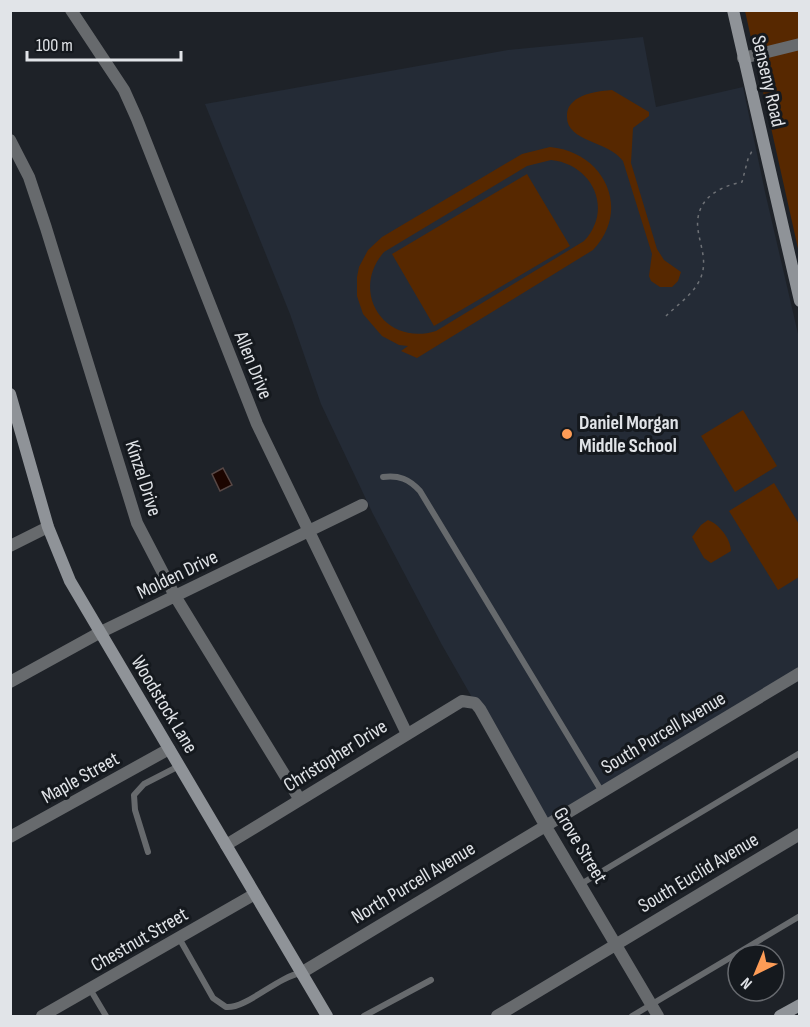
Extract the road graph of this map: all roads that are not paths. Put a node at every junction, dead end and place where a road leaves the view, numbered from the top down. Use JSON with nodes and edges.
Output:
{"nodes":[{"id":1,"x":71,"y":10,"type":"edge"},
{"id":2,"x":733,"y":10,"type":"edge"},
{"id":3,"x":800,"y":44,"type":"edge"},
{"id":4,"x":744,"y":58,"type":"junction"},
{"id":5,"x":10,"y":140,"type":"edge"},
{"id":6,"x":800,"y":301,"type":"edge"},
{"id":7,"x":10,"y":394,"type":"edge"},
{"id":8,"x":383,"y":477,"type":"dead end"},
{"id":9,"x":362,"y":506,"type":"dead end"},
{"id":10,"x":48,"y":527,"type":"junction"},
{"id":11,"x":309,"y":531,"type":"junction"},
{"id":12,"x":10,"y":546,"type":"edge"},
{"id":13,"x":175,"y":596,"type":"junction"},
{"id":14,"x":99,"y":633,"type":"junction"},
{"id":15,"x":800,"y":673,"type":"edge"},
{"id":16,"x":10,"y":682,"type":"edge"},
{"id":17,"x":465,"y":700,"type":"joint"},
{"id":18,"x":407,"y":734,"type":"junction"},
{"id":19,"x":169,"y":749,"type":"junction"},
{"id":20,"x":800,"y":753,"type":"edge"},
{"id":21,"x":179,"y":766,"type":"junction"},
{"id":22,"x":602,"y":792,"type":"junction"},
{"id":23,"x":300,"y":800,"type":"junction"},
{"id":24,"x":546,"y":825,"type":"junction"},
{"id":25,"x":800,"y":834,"type":"edge"},
{"id":26,"x":10,"y":837,"type":"edge"},
{"id":27,"x":226,"y":845,"type":"junction"},
{"id":28,"x":148,"y":852,"type":"dead end"},
{"id":29,"x":581,"y":884,"type":"junction"},
{"id":30,"x":255,"y":894,"type":"junction"},
{"id":31,"x":800,"y":916,"type":"edge"},
{"id":32,"x":179,"y":938,"type":"junction"},
{"id":33,"x":616,"y":943,"type":"junction"},
{"id":34,"x":301,"y":973,"type":"junction"},
{"id":35,"x":431,"y":980,"type":"dead end"},
{"id":36,"x":90,"y":989,"type":"junction"},
{"id":37,"x":651,"y":1005,"type":"junction"},
{"id":38,"x":800,"y":1005,"type":"edge"},
{"id":39,"x":326,"y":1016,"type":"edge"},
{"id":40,"x":42,"y":1017,"type":"edge"},
{"id":41,"x":106,"y":1017,"type":"edge"},
{"id":42,"x":364,"y":1017,"type":"edge"},
{"id":43,"x":497,"y":1017,"type":"edge"},
{"id":44,"x":632,"y":1017,"type":"edge"},
{"id":45,"x":658,"y":1017,"type":"edge"},
{"id":46,"x":780,"y":1017,"type":"edge"}],
"edges":[{"from":1,"to":11,"type":"street","name":"Allen Drive"},
{"from":2,"to":4,"type":"street","name":"Senseny Road"},
{"from":3,"to":4,"type":"street"},
{"from":4,"to":6,"type":"street","name":"Senseny Road"},
{"from":5,"to":13,"type":"street","name":"Kinzel Drive"},
{"from":7,"to":10,"type":"street","name":"Woodstock Lane"},
{"from":8,"to":22,"type":"lane"},
{"from":9,"to":11,"type":"street","name":"Molden Drive"},
{"from":10,"to":12,"type":"street"},
{"from":10,"to":14,"type":"street","name":"Woodstock Lane"},
{"from":11,"to":13,"type":"street","name":"Molden Drive"},
{"from":11,"to":18,"type":"street","name":"Allen Drive"},
{"from":13,"to":14,"type":"street","name":"Molden Drive"},
{"from":13,"to":23,"type":"street","name":"Kinzel Drive"},
{"from":14,"to":16,"type":"street","name":"Molden Drive"},
{"from":14,"to":19,"type":"street","name":"Woodstock Lane"},
{"from":15,"to":22,"type":"street","name":"South Purcell Avenue"},
{"from":17,"to":18,"type":"street","name":"Christopher Drive"},
{"from":17,"to":24,"type":"street","name":"Grove Street"},
{"from":18,"to":23,"type":"street","name":"Christopher Drive"},
{"from":19,"to":21,"type":"street","name":"Woodstock Lane"},
{"from":19,"to":26,"type":"street","name":"Maple Street"},
{"from":20,"to":29,"type":"lane"},
{"from":21,"to":27,"type":"street","name":"Woodstock Lane"},
{"from":21,"to":28,"type":"lane"},
{"from":22,"to":24,"type":"street","name":"South Purcell Avenue"},
{"from":23,"to":27,"type":"street","name":"Christopher Drive"},
{"from":24,"to":29,"type":"street","name":"Grove Street"},
{"from":24,"to":34,"type":"street","name":"North Purcell Avenue"},
{"from":25,"to":33,"type":"street","name":"South Euclid Avenue"},
{"from":27,"to":30,"type":"street","name":"Woodstock Lane"},
{"from":29,"to":33,"type":"street","name":"Grove Street"},
{"from":30,"to":32,"type":"street","name":"Chestnut Street"},
{"from":30,"to":34,"type":"street","name":"Woodstock Lane"},
{"from":31,"to":37,"type":"lane"},
{"from":32,"to":34,"type":"lane"},
{"from":32,"to":36,"type":"street","name":"Chestnut Street"},
{"from":33,"to":37,"type":"street","name":"Grove Street"},
{"from":33,"to":43,"type":"street","name":"South Euclid Avenue"},
{"from":34,"to":39,"type":"street","name":"Woodstock Lane"},
{"from":35,"to":42,"type":"lane"},
{"from":36,"to":40,"type":"street","name":"Chestnut Street"},
{"from":36,"to":41,"type":"lane"},
{"from":37,"to":44,"type":"lane"},
{"from":37,"to":45,"type":"street","name":"Grove Street"},
{"from":38,"to":46,"type":"street"}]}
